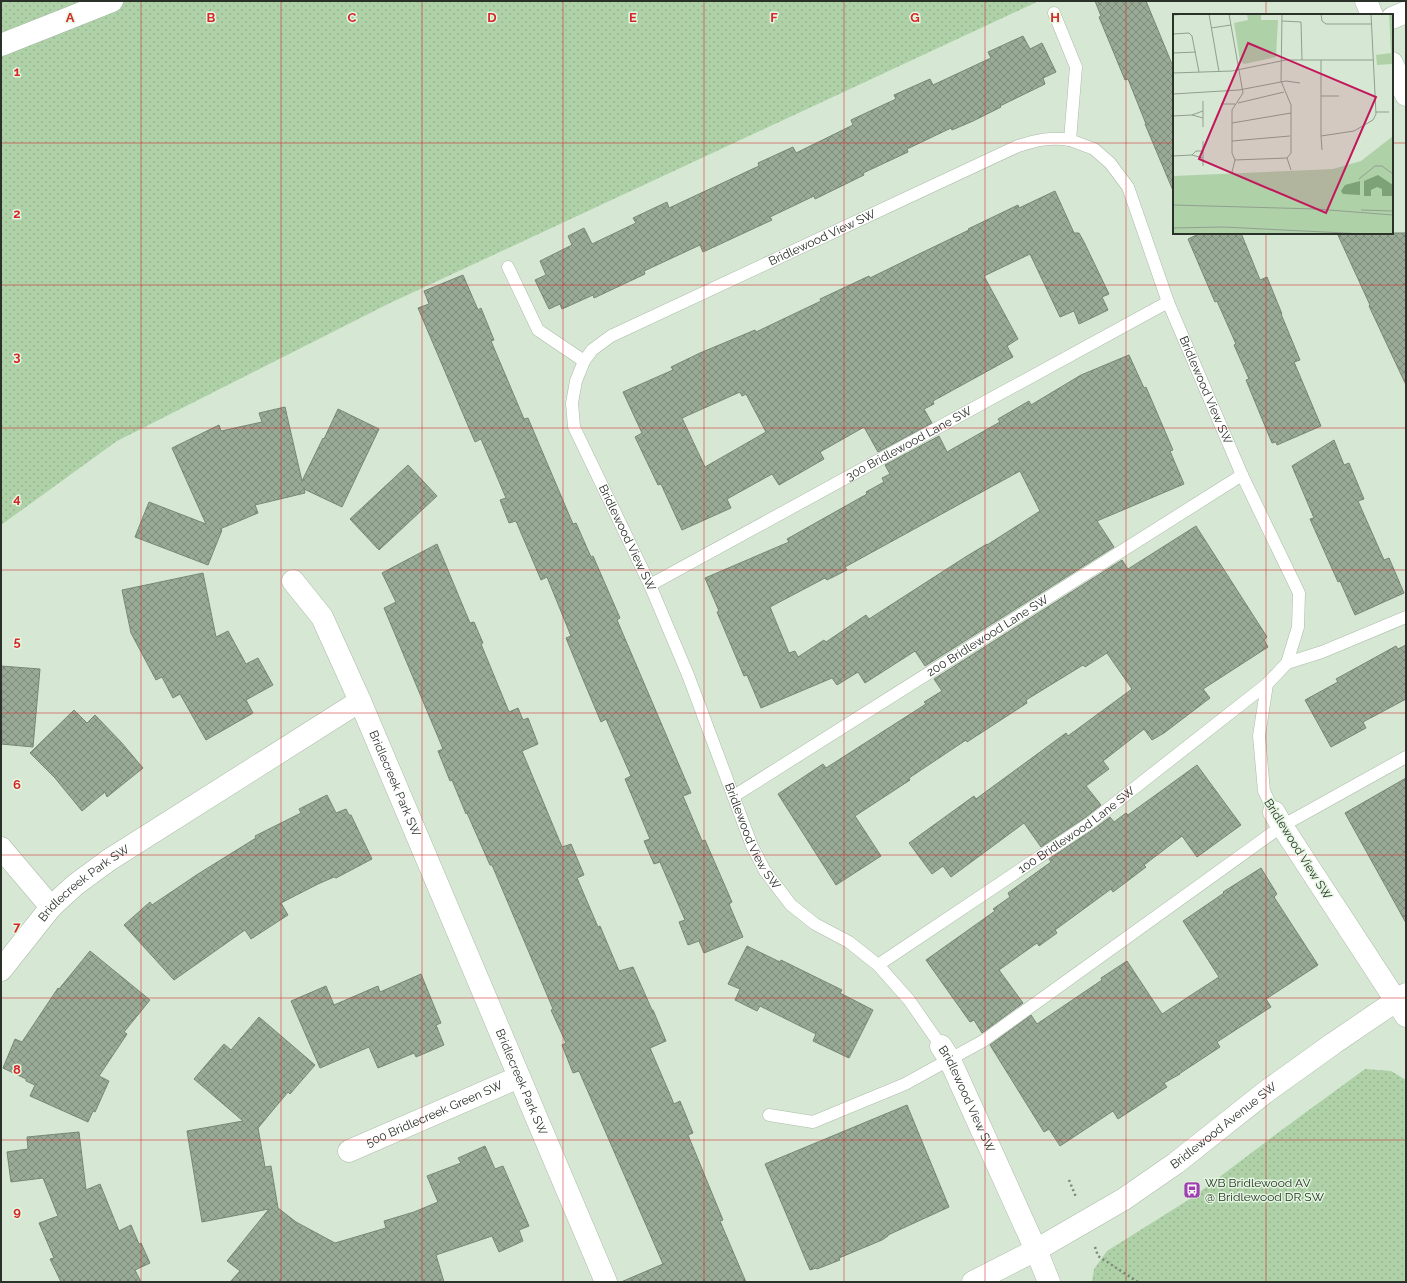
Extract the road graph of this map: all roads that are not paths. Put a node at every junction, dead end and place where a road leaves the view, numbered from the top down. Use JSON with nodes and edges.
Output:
{"nodes":[{"id":1,"x":112,"y":1,"type":"edge"},
{"id":2,"x":1366,"y":1,"type":"edge"},
{"id":3,"x":1406,"y":12,"type":"edge"},
{"id":4,"x":1054,"y":13,"type":"dead end"},
{"id":5,"x":1372,"y":14,"type":"edge"},
{"id":6,"x":1393,"y":18,"type":"edge"},
{"id":7,"x":1,"y":38,"type":"edge"},
{"id":8,"x":1,"y":45,"type":"edge"},
{"id":9,"x":1393,"y":65,"type":"edge"},
{"id":10,"x":1406,"y":94,"type":"edge"},
{"id":11,"x":1070,"y":140,"type":"junction"},
{"id":12,"x":508,"y":267,"type":"dead end"},
{"id":13,"x":1168,"y":302,"type":"junction"},
{"id":14,"x":584,"y":361,"type":"junction"},
{"id":15,"x":1242,"y":475,"type":"junction"},
{"id":16,"x":293,"y":581,"type":"dead end"},
{"id":17,"x":650,"y":584,"type":"junction"},
{"id":18,"x":1406,"y":617,"type":"edge"},
{"id":19,"x":1287,"y":663,"type":"junction"},
{"id":20,"x":1267,"y":684,"type":"junction"},
{"id":21,"x":360,"y":702,"type":"junction"},
{"id":22,"x":1406,"y":757,"type":"edge"},
{"id":23,"x":734,"y":796,"type":"junction"},
{"id":24,"x":1278,"y":819,"type":"junction"},
{"id":25,"x":1,"y":848,"type":"edge"},
{"id":26,"x":51,"y":907,"type":"junction"},
{"id":27,"x":878,"y":965,"type":"junction"},
{"id":28,"x":1,"y":970,"type":"edge"},
{"id":29,"x":1403,"y":1004,"type":"edge"},
{"id":30,"x":945,"y":1053,"type":"junction"},
{"id":31,"x":519,"y":1077,"type":"junction"},
{"id":32,"x":769,"y":1115,"type":"dead end"},
{"id":33,"x":349,"y":1151,"type":"dead end"},
{"id":34,"x":1036,"y":1250,"type":"junction"},
{"id":35,"x":606,"y":1282,"type":"edge"},
{"id":36,"x":973,"y":1282,"type":"edge"},
{"id":37,"x":1049,"y":1282,"type":"edge"}],
"edges":[{"from":1,"to":7,"type":"main road"},
{"from":1,"to":8,"type":"main road"},
{"from":2,"to":5,"type":"main road"},
{"from":3,"to":6,"type":"main road"},
{"from":4,"to":11,"type":"lane"},
{"from":9,"to":10,"type":"main road"},
{"from":11,"to":13,"type":"lane","name":"Bridlewood View SW"},
{"from":11,"to":14,"type":"lane","name":"Bridlewood View SW"},
{"from":12,"to":14,"type":"lane"},
{"from":13,"to":15,"type":"lane","name":"Bridlewood View SW"},
{"from":13,"to":17,"type":"lane","name":"300 Bridlewood Lane SW"},
{"from":14,"to":17,"type":"lane","name":"Bridlewood View SW"},
{"from":15,"to":19,"type":"lane","name":"Bridlewood View SW"},
{"from":15,"to":23,"type":"lane","name":"200 Bridlewood Lane SW"},
{"from":16,"to":21,"type":"main road"},
{"from":17,"to":23,"type":"lane","name":"Bridlewood View SW"},
{"from":18,"to":19,"type":"lane","name":"Bridlewood View SW"},
{"from":19,"to":20,"type":"lane","name":"Bridlewood View SW"},
{"from":20,"to":24,"type":"lane","name":"Bridlewood View SW"},
{"from":20,"to":27,"type":"lane","name":"100 Bridlewood Lane SW"},
{"from":21,"to":26,"type":"main road","name":"Bridlecreek Park SW"},
{"from":21,"to":31,"type":"main road","name":"Bridlecreek Park SW"},
{"from":22,"to":24,"type":"lane"},
{"from":23,"to":27,"type":"lane","name":"Bridlewood View SW"},
{"from":24,"to":29,"type":"main road","name":"Bridlewood View SW"},
{"from":24,"to":30,"type":"lane"},
{"from":25,"to":26,"type":"main road"},
{"from":26,"to":28,"type":"main road","name":"Bridlecreek Park SW"},
{"from":27,"to":30,"type":"lane","name":"Bridlewood View SW"},
{"from":29,"to":34,"type":"main road","name":"Bridlewood Avenue SW"},
{"from":30,"to":32,"type":"lane"},
{"from":30,"to":34,"type":"main road","name":"Bridlewood View SW"},
{"from":31,"to":33,"type":"main road","name":"500 Bridlecreek Green SW"},
{"from":31,"to":35,"type":"main road","name":"Bridlecreek Park SW"},
{"from":34,"to":36,"type":"main road","name":"Bridlewood Avenue SW"},
{"from":34,"to":37,"type":"main road","name":"Bridlewood View SW"}]}
